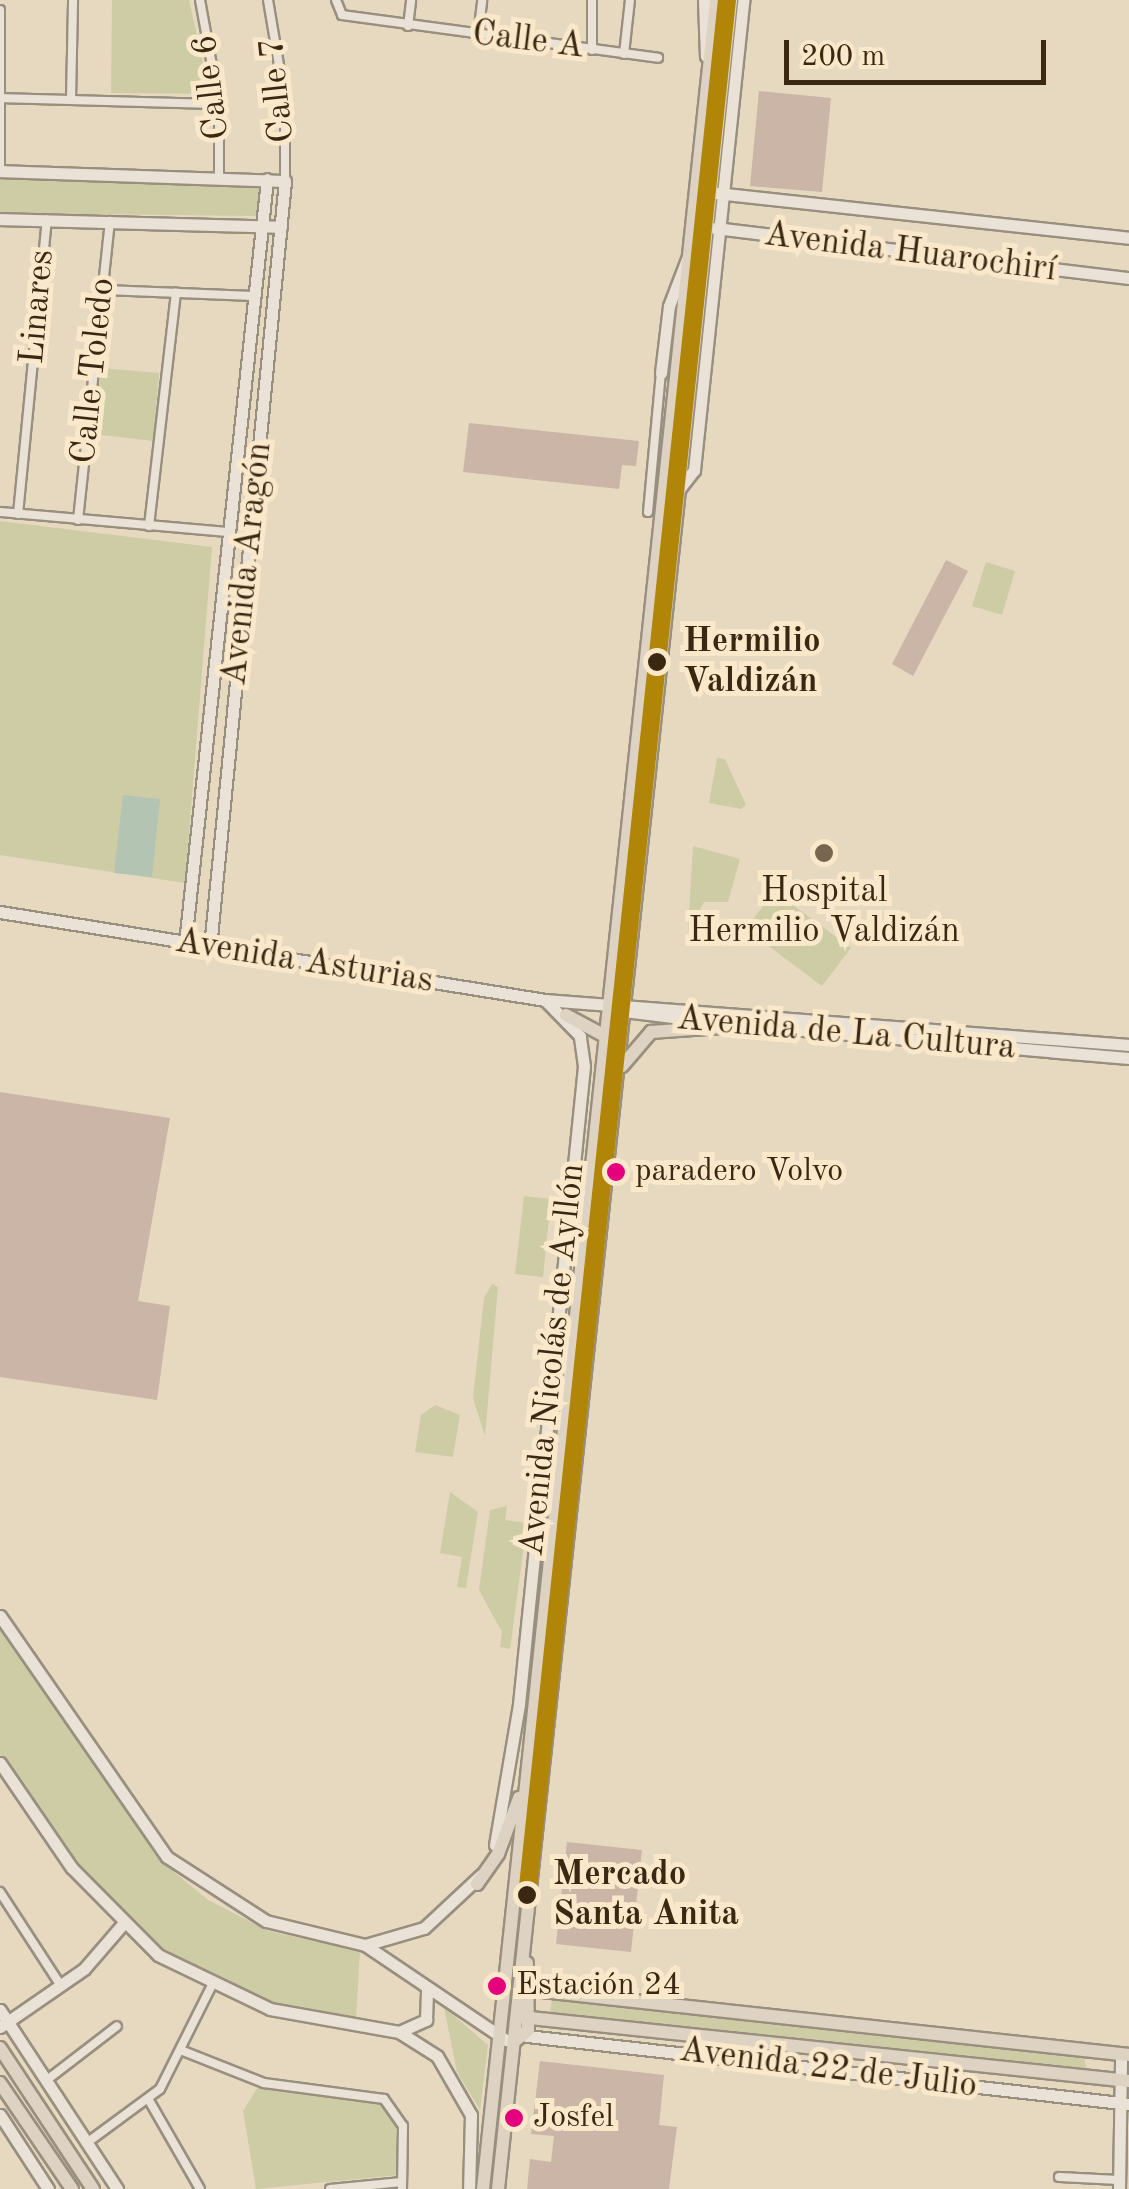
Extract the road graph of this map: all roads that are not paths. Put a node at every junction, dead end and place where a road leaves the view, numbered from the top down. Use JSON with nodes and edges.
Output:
{"nodes":[{"id":1,"x":73,"y":0,"type":"edge"},
{"id":2,"x":200,"y":0,"type":"edge"},
{"id":3,"x":268,"y":0,"type":"edge"},
{"id":4,"x":336,"y":0,"type":"edge"},
{"id":5,"x":411,"y":0,"type":"edge"},
{"id":6,"x":482,"y":0,"type":"edge"},
{"id":7,"x":592,"y":0,"type":"edge"},
{"id":8,"x":630,"y":0,"type":"edge"},
{"id":9,"x":704,"y":0,"type":"edge"},
{"id":10,"x":716,"y":0,"type":"edge"},
{"id":11,"x":731,"y":0,"type":"edge"},
{"id":12,"x":743,"y":0,"type":"edge"},
{"id":13,"x":0,"y":10,"type":"edge"},
{"id":14,"x":408,"y":26,"type":"junction"},
{"id":15,"x":478,"y":35,"type":"junction"},
{"id":16,"x":592,"y":50,"type":"junction"},
{"id":17,"x":624,"y":54,"type":"junction"},
{"id":18,"x":658,"y":58,"type":"dead end"},
{"id":19,"x":709,"y":78,"type":"junction"},
{"id":20,"x":0,"y":98,"type":"edge"},
{"id":21,"x":70,"y":99,"type":"junction"},
{"id":22,"x":220,"y":104,"type":"junction"},
{"id":23,"x":0,"y":171,"type":"edge"},
{"id":24,"x":219,"y":175,"type":"junction"},
{"id":25,"x":267,"y":179,"type":"junction"},
{"id":26,"x":286,"y":180,"type":"junction"},
{"id":27,"x":709,"y":192,"type":"junction"},
{"id":28,"x":0,"y":219,"type":"edge"},
{"id":29,"x":46,"y":219,"type":"junction"},
{"id":30,"x":110,"y":221,"type":"junction"},
{"id":31,"x":262,"y":226,"type":"junction"},
{"id":32,"x":706,"y":226,"type":"junction"},
{"id":33,"x":281,"y":227,"type":"junction"},
{"id":34,"x":1129,"y":238,"type":"edge"},
{"id":35,"x":687,"y":259,"type":"junction"},
{"id":36,"x":1129,"y":278,"type":"edge"},
{"id":37,"x":103,"y":290,"type":"junction"},
{"id":38,"x":176,"y":293,"type":"junction"},
{"id":39,"x":254,"y":296,"type":"junction"},
{"id":40,"x":693,"y":345,"type":"junction"},
{"id":41,"x":661,"y":373,"type":"joint"},
{"id":42,"x":680,"y":488,"type":"junction"},
{"id":43,"x":0,"y":512,"type":"edge"},
{"id":44,"x":654,"y":513,"type":"junction"},
{"id":45,"x":18,"y":514,"type":"junction"},
{"id":46,"x":78,"y":520,"type":"junction"},
{"id":47,"x":148,"y":526,"type":"junction"},
{"id":48,"x":229,"y":532,"type":"junction"},
{"id":49,"x":0,"y":912,"type":"edge"},
{"id":50,"x":185,"y":943,"type":"junction"},
{"id":51,"x":210,"y":947,"type":"junction"},
{"id":52,"x":544,"y":1000,"type":"junction"},
{"id":53,"x":608,"y":1004,"type":"junction"},
{"id":54,"x":623,"y":1008,"type":"junction"},
{"id":55,"x":566,"y":1015,"type":"junction"},
{"id":56,"x":750,"y":1025,"type":"junction"},
{"id":57,"x":605,"y":1036,"type":"junction"},
{"id":58,"x":954,"y":1038,"type":"junction"},
{"id":59,"x":1129,"y":1046,"type":"edge"},
{"id":60,"x":1129,"y":1058,"type":"edge"},
{"id":61,"x":615,"y":1082,"type":"junction"},
{"id":62,"x":0,"y":1616,"type":"edge"},
{"id":63,"x":0,"y":1762,"type":"edge"},
{"id":64,"x":528,"y":1766,"type":"junction"},
{"id":65,"x":4,"y":1779,"type":"edge"},
{"id":66,"x":477,"y":1884,"type":"junction"},
{"id":67,"x":0,"y":1892,"type":"edge"},
{"id":68,"x":122,"y":1925,"type":"junction"},
{"id":69,"x":365,"y":1945,"type":"junction"},
{"id":70,"x":525,"y":1951,"type":"junction"},
{"id":71,"x":62,"y":1986,"type":"junction"},
{"id":72,"x":211,"y":1987,"type":"junction"},
{"id":73,"x":426,"y":1989,"type":"junction"},
{"id":74,"x":533,"y":1990,"type":"junction"},
{"id":75,"x":0,"y":2010,"type":"edge"},
{"id":76,"x":530,"y":2018,"type":"junction"},
{"id":77,"x":4,"y":2024,"type":"edge"},
{"id":78,"x":117,"y":2026,"type":"dead end"},
{"id":79,"x":398,"y":2032,"type":"junction"},
{"id":80,"x":500,"y":2039,"type":"junction"},
{"id":81,"x":521,"y":2039,"type":"junction"},
{"id":82,"x":183,"y":2051,"type":"junction"},
{"id":83,"x":2,"y":2054,"type":"edge"},
{"id":84,"x":1125,"y":2055,"type":"edge"},
{"id":85,"x":47,"y":2080,"type":"junction"},
{"id":86,"x":1123,"y":2081,"type":"edge"},
{"id":87,"x":0,"y":2083,"type":"edge"},
{"id":88,"x":150,"y":2102,"type":"junction"},
{"id":89,"x":1114,"y":2102,"type":"junction"},
{"id":90,"x":1129,"y":2104,"type":"edge"},
{"id":91,"x":0,"y":2116,"type":"edge"},
{"id":92,"x":12,"y":2134,"type":"junction"},
{"id":93,"x":0,"y":2142,"type":"edge"},
{"id":94,"x":88,"y":2142,"type":"junction"},
{"id":95,"x":1060,"y":2177,"type":"dead end"},
{"id":96,"x":1119,"y":2184,"type":"edge"},
{"id":97,"x":402,"y":2185,"type":"edge"},
{"id":98,"x":48,"y":2189,"type":"edge"},
{"id":99,"x":72,"y":2189,"type":"edge"},
{"id":100,"x":93,"y":2189,"type":"edge"},
{"id":101,"x":117,"y":2189,"type":"edge"},
{"id":102,"x":200,"y":2189,"type":"edge"},
{"id":103,"x":330,"y":2189,"type":"edge"},
{"id":104,"x":469,"y":2189,"type":"edge"},
{"id":105,"x":483,"y":2189,"type":"edge"},
{"id":106,"x":498,"y":2189,"type":"edge"}],
"edges":[{"from":1,"to":21,"type":"street"},
{"from":2,"to":22,"type":"street","name":"Calle 6"},
{"from":3,"to":26,"type":"street","name":"Calle 7"},
{"from":4,"to":14,"type":"street","name":"Calle A"},
{"from":5,"to":14,"type":"street"},
{"from":6,"to":15,"type":"street"},
{"from":7,"to":16,"type":"street"},
{"from":8,"to":17,"type":"street"},
{"from":9,"to":19,"type":"street"},
{"from":10,"to":19,"type":"main road","name":"Avenida Nicolás de Ayllón"},
{"from":11,"to":27,"type":"main road","name":"Avenida Nicolás de Ayllón"},
{"from":12,"to":27,"type":"street","name":"Avenida Nicolás de Ayllón"},
{"from":13,"to":20,"type":"street"},
{"from":14,"to":15,"type":"street","name":"Calle A"},
{"from":15,"to":16,"type":"street","name":"Calle A"},
{"from":16,"to":17,"type":"street","name":"Calle A"},
{"from":17,"to":18,"type":"street","name":"Calle A"},
{"from":19,"to":27,"type":"main road","name":"Avenida Nicolás de Ayllón"},
{"from":20,"to":21,"type":"street"},
{"from":20,"to":23,"type":"street"},
{"from":21,"to":22,"type":"street"},
{"from":22,"to":24,"type":"street","name":"Calle 6"},
{"from":23,"to":24,"type":"street"},
{"from":24,"to":25,"type":"street"},
{"from":25,"to":26,"type":"street"},
{"from":25,"to":31,"type":"street","name":"Avenida Aragón"},
{"from":26,"to":33,"type":"street","name":"Avenida Aragón"},
{"from":27,"to":32,"type":"main road","name":"Avenida Nicolás de Ayllón"},
{"from":27,"to":34,"type":"street","name":"Avenida Huarochirí"},
{"from":28,"to":29,"type":"street"},
{"from":29,"to":30,"type":"street"},
{"from":29,"to":45,"type":"street","name":"Linares"},
{"from":30,"to":31,"type":"street"},
{"from":30,"to":37,"type":"street","name":"Calle Toledo"},
{"from":31,"to":33,"type":"street"},
{"from":31,"to":39,"type":"street","name":"Avenida Aragón"},
{"from":32,"to":35,"type":"main road","name":"Avenida Nicolás de Ayllón"},
{"from":32,"to":36,"type":"street","name":"Avenida Huarochirí"},
{"from":32,"to":40,"type":"main road","name":"Avenida Nicolás de Ayllón"},
{"from":33,"to":51,"type":"street","name":"Avenida Aragón"},
{"from":35,"to":40,"type":"main road","name":"Avenida Nicolás de Ayllón"},
{"from":35,"to":41,"type":"street","name":"Avenida Nicolás de Ayllón"},
{"from":37,"to":38,"type":"street"},
{"from":37,"to":46,"type":"street","name":"Calle Toledo"},
{"from":38,"to":39,"type":"street"},
{"from":38,"to":47,"type":"street"},
{"from":39,"to":48,"type":"street","name":"Avenida Aragón"},
{"from":40,"to":42,"type":"main road","name":"Avenida Nicolás de Ayllón"},
{"from":40,"to":42,"type":"street","name":"Avenida Nicolás de Ayllón"},
{"from":40,"to":44,"type":"main road","name":"Avenida Nicolás de Ayllón"},
{"from":41,"to":44,"type":"street","name":"Avenida Nicolás de Ayllón"},
{"from":42,"to":54,"type":"main road","name":"Avenida Nicolás de Ayllón"},
{"from":43,"to":45,"type":"street"},
{"from":44,"to":53,"type":"main road","name":"Avenida Nicolás de Ayllón"},
{"from":45,"to":46,"type":"street"},
{"from":46,"to":47,"type":"street"},
{"from":47,"to":48,"type":"street"},
{"from":48,"to":50,"type":"street","name":"Avenida Aragón"},
{"from":49,"to":50,"type":"street","name":"Avenida Asturias"},
{"from":50,"to":51,"type":"street","name":"Avenida Asturias"},
{"from":51,"to":52,"type":"street","name":"Avenida Asturias"},
{"from":52,"to":53,"type":"street","name":"Avenida Asturias"},
{"from":52,"to":55,"type":"street"},
{"from":53,"to":54,"type":"street"},
{"from":53,"to":57,"type":"main road","name":"Avenida Nicolás de Ayllón"},
{"from":54,"to":56,"type":"street","name":"Avenida de La Cultura"},
{"from":54,"to":58,"type":"street","name":"Avenida de La Cultura"},
{"from":54,"to":61,"type":"main road","name":"Avenida Nicolás de Ayllón"},
{"from":55,"to":57,"type":"main road"},
{"from":55,"to":66,"type":"street","name":"Avenida Nicolás de Ayllón"},
{"from":56,"to":58,"type":"street","name":"Avenida de La Cultura"},
{"from":56,"to":61,"type":"main road"},
{"from":57,"to":64,"type":"main road","name":"Avenida Nicolás de Ayllón"},
{"from":58,"to":59,"type":"street","name":"Avenida de La Cultura"},
{"from":58,"to":60,"type":"street","name":"Avenida de La Cultura"},
{"from":61,"to":70,"type":"main road","name":"Avenida Nicolás de Ayllón"},
{"from":62,"to":69,"type":"street"},
{"from":63,"to":65,"type":"street"},
{"from":64,"to":66,"type":"main road"},
{"from":64,"to":80,"type":"main road","name":"Avenida Nicolás de Ayllón"},
{"from":65,"to":68,"type":"street"},
{"from":66,"to":69,"type":"street"},
{"from":67,"to":71,"type":"street"},
{"from":68,"to":71,"type":"street"},
{"from":68,"to":72,"type":"street"},
{"from":69,"to":73,"type":"street"},
{"from":70,"to":74,"type":"main road"},
{"from":70,"to":81,"type":"main road","name":"Avenida Nicolás de Ayllón"},
{"from":71,"to":77,"type":"street"},
{"from":72,"to":79,"type":"street"},
{"from":72,"to":82,"type":"street"},
{"from":73,"to":79,"type":"street"},
{"from":73,"to":80,"type":"street"},
{"from":74,"to":76,"type":"main road"},
{"from":74,"to":84,"type":"main road"},
{"from":75,"to":77,"type":"street"},
{"from":76,"to":81,"type":"main road"},
{"from":76,"to":86,"type":"main road"},
{"from":77,"to":85,"type":"street"},
{"from":78,"to":85,"type":"street"},
{"from":79,"to":104,"type":"street"},
{"from":80,"to":81,"type":"street","name":"Avenida 22 de Julio"},
{"from":80,"to":105,"type":"main road","name":"Avenida Nicolás de Ayllón"},
{"from":81,"to":89,"type":"street","name":"Avenida 22 de Julio"},
{"from":81,"to":106,"type":"main road","name":"Avenida Nicolás de Ayllón"},
{"from":82,"to":88,"type":"street"},
{"from":82,"to":97,"type":"street"},
{"from":83,"to":100,"type":"main road"},
{"from":84,"to":86,"type":"street"},
{"from":85,"to":94,"type":"street"},
{"from":86,"to":89,"type":"street"},
{"from":87,"to":99,"type":"main road"},
{"from":88,"to":94,"type":"street"},
{"from":88,"to":102,"type":"street"},
{"from":89,"to":90,"type":"street","name":"Avenida 22 de Julio"},
{"from":89,"to":96,"type":"street"},
{"from":91,"to":92,"type":"street"},
{"from":92,"to":93,"type":"street"},
{"from":92,"to":98,"type":"street"},
{"from":94,"to":101,"type":"street"},
{"from":95,"to":96,"type":"street"},
{"from":97,"to":103,"type":"street"}]}
